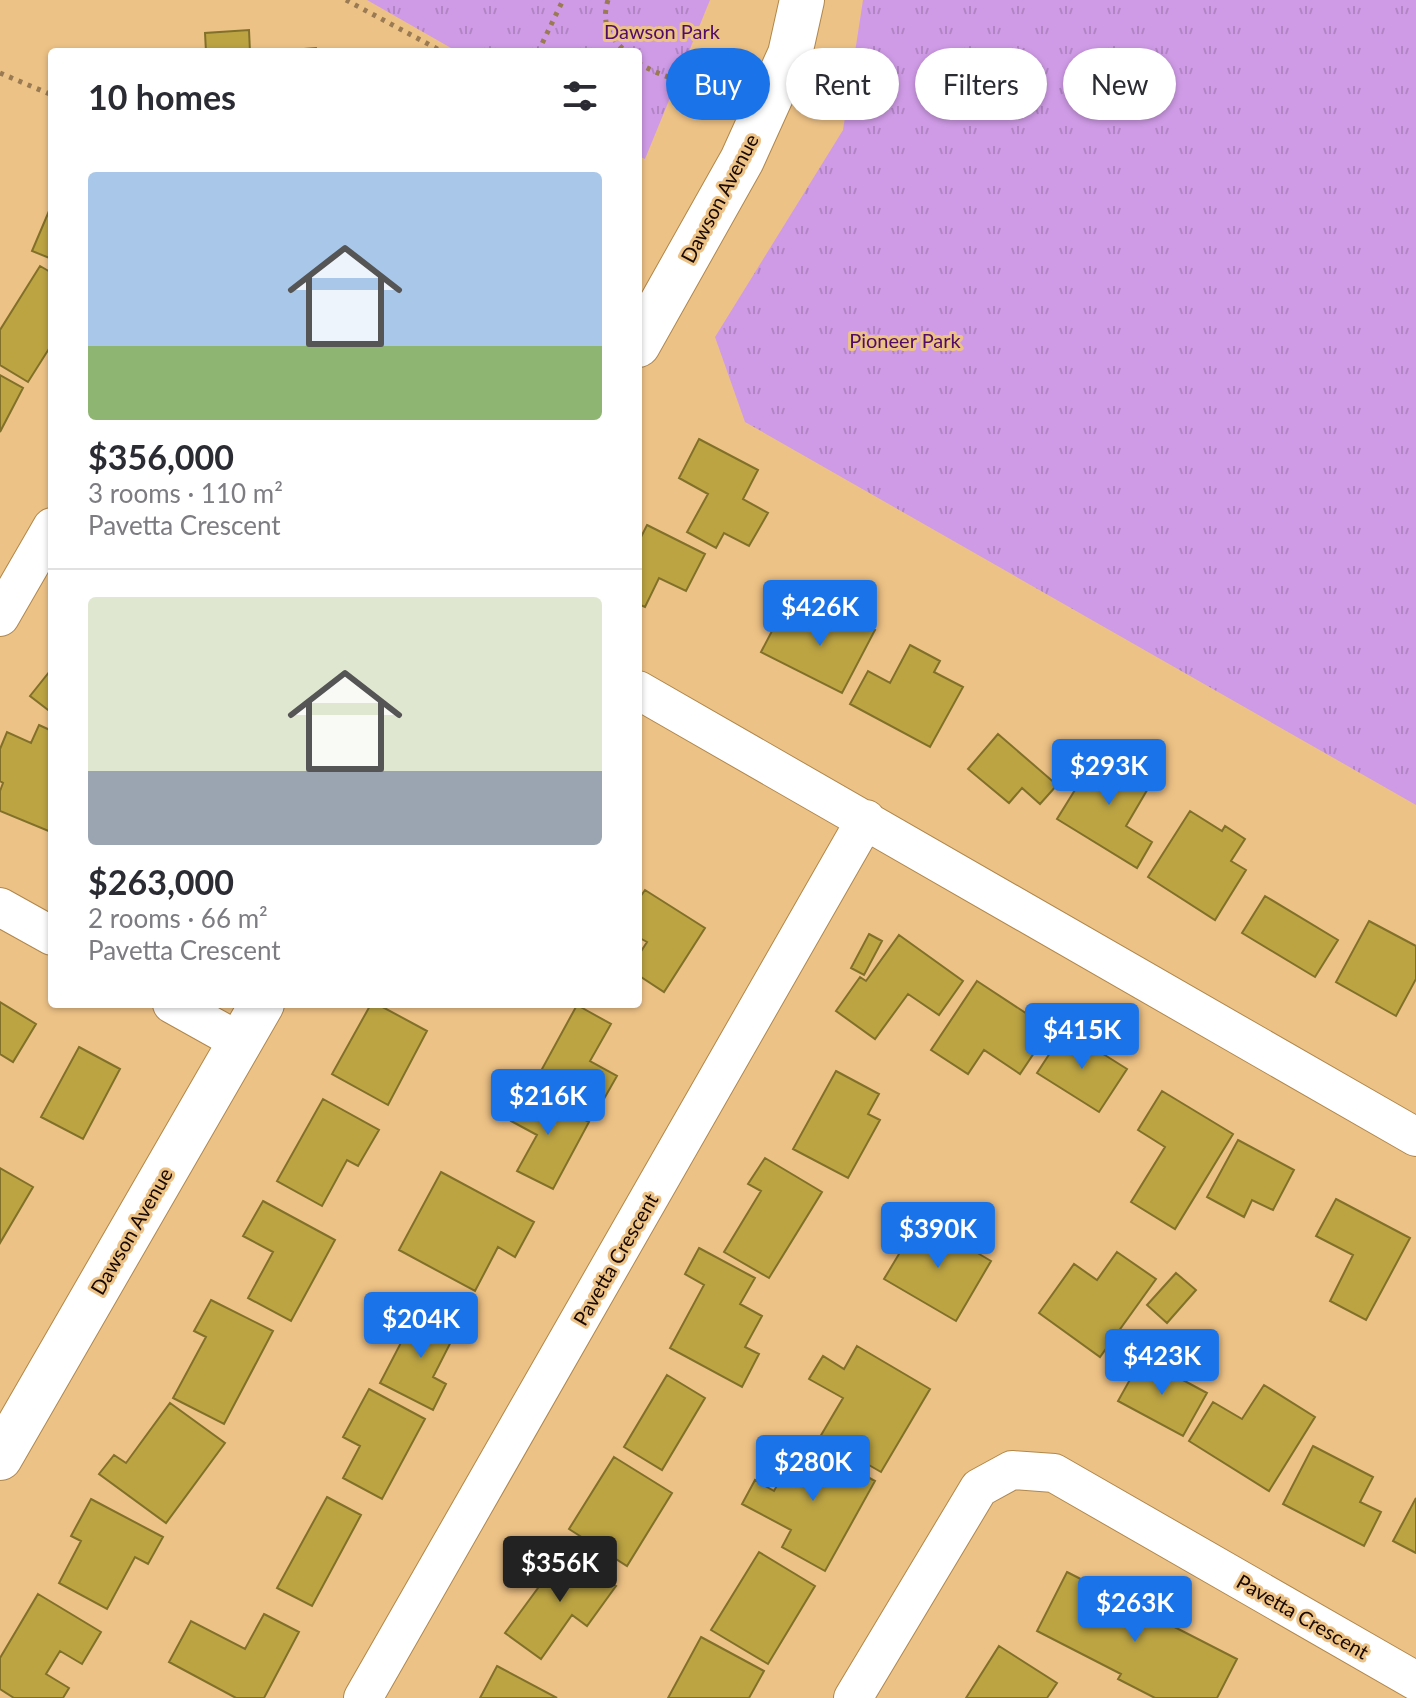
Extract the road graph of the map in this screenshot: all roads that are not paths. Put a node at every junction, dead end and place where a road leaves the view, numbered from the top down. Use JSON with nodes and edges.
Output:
{"nodes":[{"id":1,"x":802,"y":0,"type":"edge"},
{"id":2,"x":642,"y":338,"type":"edge"},
{"id":3,"x":48,"y":534,"type":"edge"},
{"id":4,"x":0,"y":617,"type":"edge"},
{"id":5,"x":642,"y":692,"type":"edge"},
{"id":6,"x":866,"y":819,"type":"junction"},
{"id":7,"x":0,"y":907,"type":"edge"},
{"id":8,"x":48,"y":934,"type":"edge"},
{"id":9,"x":179,"y":1008,"type":"edge"},
{"id":10,"x":260,"y":1008,"type":"edge"},
{"id":11,"x":240,"y":1042,"type":"junction"},
{"id":12,"x":1416,"y":1137,"type":"edge"},
{"id":13,"x":0,"y":1458,"type":"edge"},
{"id":14,"x":1416,"y":1681,"type":"edge"},
{"id":15,"x":363,"y":1698,"type":"edge"},
{"id":16,"x":853,"y":1698,"type":"edge"}],
"edges":[{"from":1,"to":2,"type":"main road","name":"Dawson Avenue"},
{"from":3,"to":4,"type":"street"},
{"from":5,"to":6,"type":"street"},
{"from":6,"to":12,"type":"street"},
{"from":6,"to":15,"type":"street","name":"Pavetta Crescent"},
{"from":7,"to":8,"type":"street"},
{"from":9,"to":11,"type":"street"},
{"from":10,"to":11,"type":"main road","name":"Dawson Avenue"},
{"from":11,"to":13,"type":"main road","name":"Dawson Avenue"},
{"from":14,"to":16,"type":"street","name":"Pavetta Crescent"}]}
